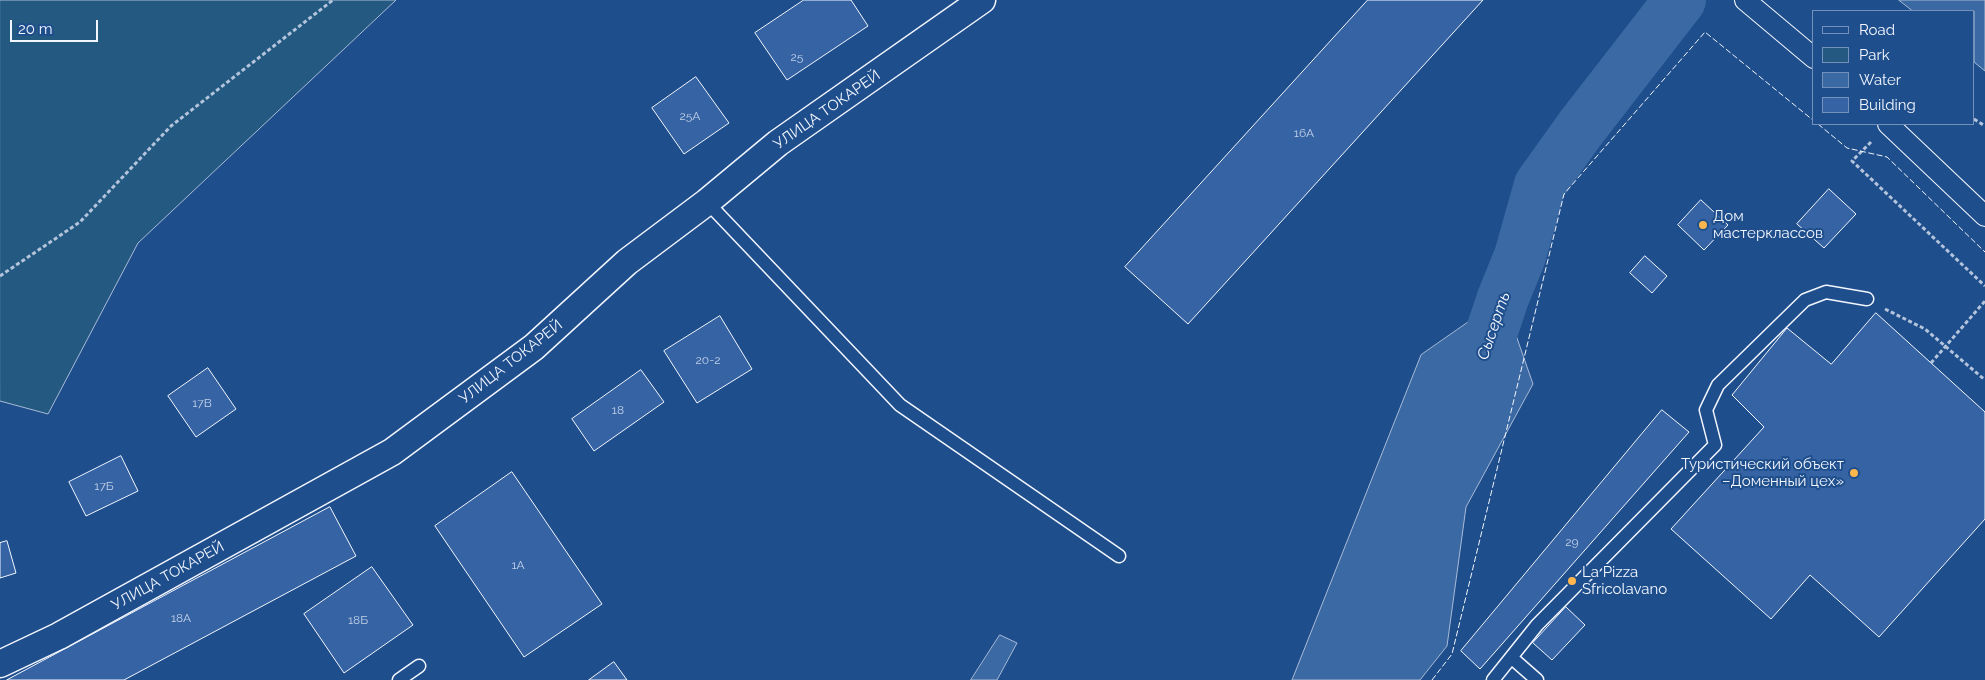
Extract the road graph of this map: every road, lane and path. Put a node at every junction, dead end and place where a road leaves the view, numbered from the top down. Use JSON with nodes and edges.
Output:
{"nodes":[{"id":1,"x":333,"y":0,"type":"edge"},
{"id":2,"x":982,"y":0,"type":"edge"},
{"id":3,"x":1745,"y":0,"type":"edge"},
{"id":4,"x":1812,"y":56,"type":"edge"},
{"id":5,"x":1889,"y":125,"type":"edge"},
{"id":6,"x":1852,"y":162,"type":"dead end"},
{"id":7,"x":707,"y":202,"type":"junction"},
{"id":8,"x":1985,"y":216,"type":"edge"},
{"id":9,"x":0,"y":276,"type":"edge"},
{"id":10,"x":1985,"y":286,"type":"edge"},
{"id":11,"x":1867,"y":299,"type":"joint"},
{"id":12,"x":1985,"y":301,"type":"edge"},
{"id":13,"x":1931,"y":363,"type":"dead end"},
{"id":14,"x":1985,"y":380,"type":"edge"},
{"id":15,"x":1119,"y":556,"type":"dead end"},
{"id":16,"x":1512,"y":658,"type":"junction"},
{"id":17,"x":0,"y":664,"type":"edge"},
{"id":18,"x":419,"y":666,"type":"dead end"},
{"id":19,"x":399,"y":680,"type":"edge"},
{"id":20,"x":1493,"y":680,"type":"edge"},
{"id":21,"x":1537,"y":680,"type":"edge"}],
"edges":[{"from":1,"to":9,"type":"path"},
{"from":2,"to":7,"type":"street","name":"УЛИЦА ТОКАРЕЙ"},
{"from":3,"to":4,"type":"street"},
{"from":5,"to":8,"type":"street"},
{"from":6,"to":10,"type":"path"},
{"from":7,"to":15,"type":"lane"},
{"from":7,"to":17,"type":"street","name":"УЛИЦА ТОКАРЕЙ"},
{"from":11,"to":14,"type":"path"},
{"from":11,"to":16,"type":"lane"},
{"from":12,"to":13,"type":"path","bridge":true},
{"from":16,"to":20,"type":"lane"},
{"from":16,"to":21,"type":"lane"},
{"from":18,"to":19,"type":"lane"}]}
